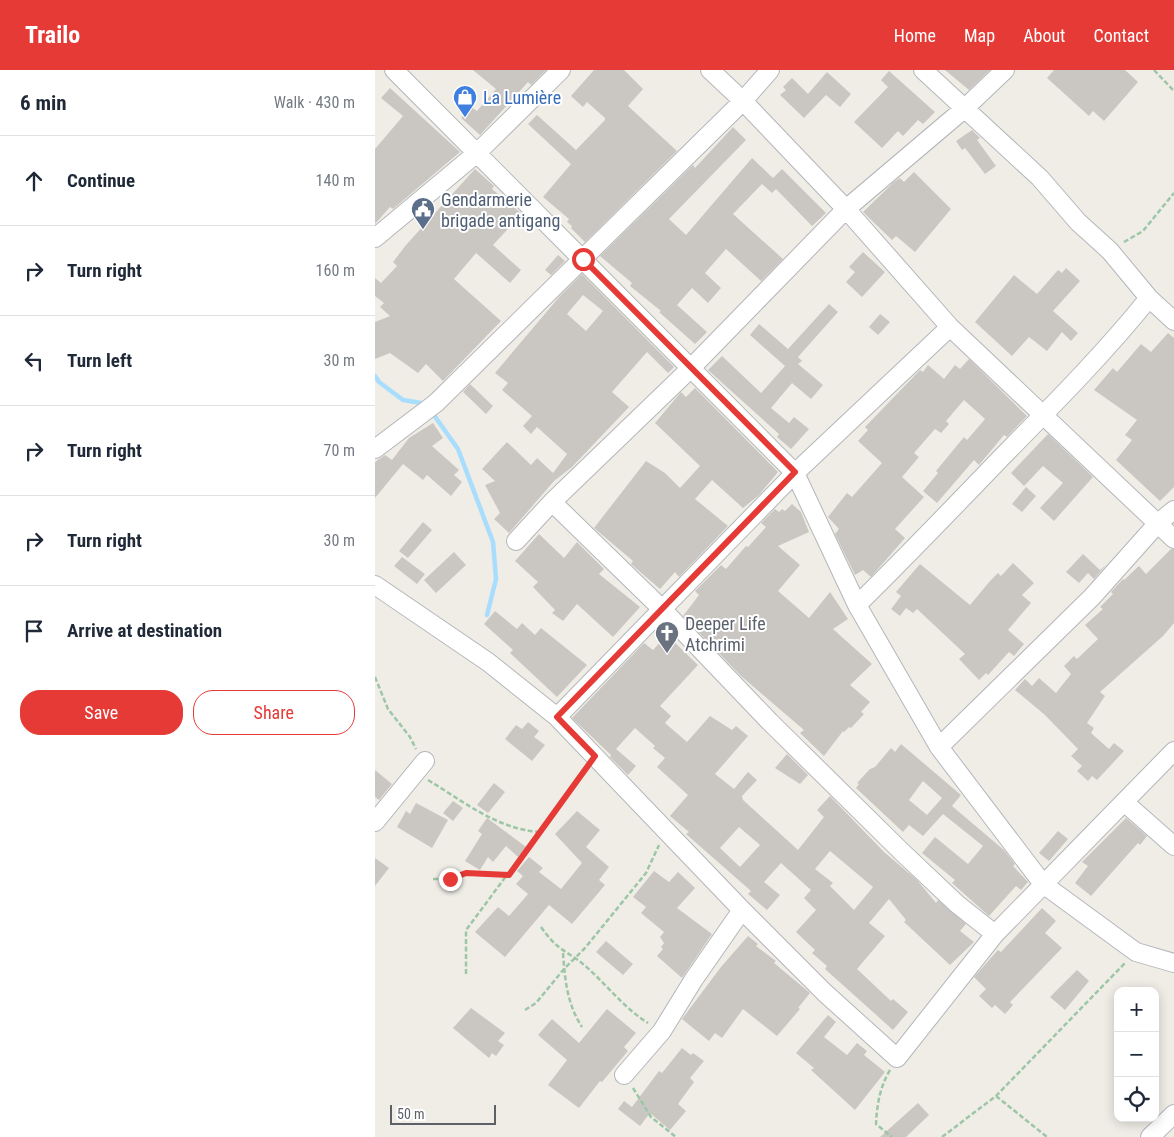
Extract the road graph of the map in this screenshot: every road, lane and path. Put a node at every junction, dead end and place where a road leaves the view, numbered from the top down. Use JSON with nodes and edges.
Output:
{"nodes":[{"id":1,"x":394,"y":70,"type":"edge"},
{"id":2,"x":561,"y":70,"type":"edge"},
{"id":3,"x":710,"y":70,"type":"edge"},
{"id":4,"x":770,"y":70,"type":"edge"},
{"id":5,"x":923,"y":70,"type":"edge"},
{"id":6,"x":1005,"y":70,"type":"edge"},
{"id":7,"x":1153,"y":70,"type":"edge"},
{"id":8,"x":1174,"y":90,"type":"edge"},
{"id":9,"x":743,"y":101,"type":"junction"},
{"id":10,"x":964,"y":109,"type":"junction"},
{"id":11,"x":477,"y":153,"type":"junction"},
{"id":12,"x":1174,"y":193,"type":"edge"},
{"id":13,"x":846,"y":209,"type":"junction"},
{"id":14,"x":375,"y":238,"type":"edge"},
{"id":15,"x":1110,"y":251,"type":"junction"},
{"id":16,"x":583,"y":259,"type":"junction"},
{"id":17,"x":1149,"y":298,"type":"junction"},
{"id":18,"x":1174,"y":321,"type":"edge"},
{"id":19,"x":950,"y":327,"type":"junction"},
{"id":20,"x":691,"y":368,"type":"junction"},
{"id":21,"x":1043,"y":415,"type":"junction"},
{"id":22,"x":375,"y":449,"type":"edge"},
{"id":23,"x":795,"y":472,"type":"junction"},
{"id":24,"x":552,"y":502,"type":"junction"},
{"id":25,"x":1174,"y":510,"type":"edge"},
{"id":26,"x":1158,"y":524,"type":"junction"},
{"id":27,"x":1174,"y":539,"type":"edge"},
{"id":28,"x":516,"y":542,"type":"dead end"},
{"id":29,"x":375,"y":585,"type":"edge"},
{"id":30,"x":857,"y":605,"type":"junction"},
{"id":31,"x":662,"y":609,"type":"junction"},
{"id":32,"x":375,"y":678,"type":"edge"},
{"id":33,"x":557,"y":717,"type":"junction"},
{"id":34,"x":939,"y":747,"type":"junction"},
{"id":35,"x":1174,"y":751,"type":"edge"},
{"id":36,"x":595,"y":756,"type":"junction"},
{"id":37,"x":421,"y":767,"type":"junction"},
{"id":38,"x":1124,"y":802,"type":"junction"},
{"id":39,"x":375,"y":822,"type":"edge"},
{"id":40,"x":665,"y":829,"type":"junction"},
{"id":41,"x":541,"y":832,"type":"junction"},
{"id":42,"x":1174,"y":846,"type":"edge"},
{"id":43,"x":509,"y":875,"type":"junction"},
{"id":44,"x":433,"y":879,"type":"dead end"},
{"id":45,"x":1043,"y":884,"type":"junction"},
{"id":46,"x":742,"y":910,"type":"junction"},
{"id":47,"x":541,"y":927,"type":"dead end"},
{"id":48,"x":995,"y":934,"type":"junction"},
{"id":49,"x":563,"y":952,"type":"junction"},
{"id":50,"x":1136,"y":952,"type":"junction"},
{"id":51,"x":575,"y":958,"type":"junction"},
{"id":52,"x":1174,"y":963,"type":"edge"},
{"id":53,"x":564,"y":968,"type":"junction"},
{"id":54,"x":466,"y":974,"type":"dead end"},
{"id":55,"x":525,"y":1010,"type":"dead end"},
{"id":56,"x":582,"y":1027,"type":"dead end"},
{"id":57,"x":662,"y":1031,"type":"junction"},
{"id":58,"x":897,"y":1058,"type":"junction"},
{"id":59,"x":624,"y":1076,"type":"joint"},
{"id":60,"x":996,"y":1096,"type":"junction"},
{"id":61,"x":1174,"y":1114,"type":"edge"},
{"id":62,"x":676,"y":1137,"type":"edge"},
{"id":63,"x":892,"y":1137,"type":"edge"},
{"id":64,"x":942,"y":1137,"type":"edge"},
{"id":65,"x":1047,"y":1137,"type":"edge"},
{"id":66,"x":1150,"y":1137,"type":"edge"}],
"edges":[{"from":1,"to":11,"type":"street"},
{"from":2,"to":11,"type":"street"},
{"from":3,"to":9,"type":"street"},
{"from":4,"to":9,"type":"street"},
{"from":5,"to":10,"type":"street"},
{"from":6,"to":10,"type":"street"},
{"from":7,"to":8,"type":"path"},
{"from":9,"to":13,"type":"street"},
{"from":9,"to":16,"type":"street"},
{"from":10,"to":13,"type":"street"},
{"from":10,"to":15,"type":"street"},
{"from":11,"to":14,"type":"street"},
{"from":11,"to":16,"type":"street"},
{"from":12,"to":15,"type":"path"},
{"from":13,"to":19,"type":"street"},
{"from":13,"to":20,"type":"street"},
{"from":15,"to":17,"type":"street"},
{"from":16,"to":20,"type":"street"},
{"from":16,"to":22,"type":"street"},
{"from":17,"to":18,"type":"street"},
{"from":17,"to":21,"type":"street"},
{"from":19,"to":21,"type":"street"},
{"from":19,"to":23,"type":"street"},
{"from":20,"to":23,"type":"street"},
{"from":20,"to":24,"type":"street"},
{"from":21,"to":26,"type":"street"},
{"from":21,"to":30,"type":"street"},
{"from":23,"to":30,"type":"street"},
{"from":23,"to":31,"type":"street"},
{"from":24,"to":28,"type":"street"},
{"from":24,"to":31,"type":"street"},
{"from":25,"to":26,"type":"street"},
{"from":26,"to":27,"type":"street"},
{"from":26,"to":34,"type":"street"},
{"from":29,"to":33,"type":"street"},
{"from":30,"to":34,"type":"street"},
{"from":31,"to":33,"type":"street"},
{"from":31,"to":48,"type":"street"},
{"from":32,"to":37,"type":"path"},
{"from":33,"to":36,"type":"street"},
{"from":34,"to":45,"type":"street"},
{"from":35,"to":38,"type":"street"},
{"from":36,"to":40,"type":"street"},
{"from":36,"to":41,"type":"path"},
{"from":37,"to":39,"type":"street"},
{"from":37,"to":41,"type":"path"},
{"from":38,"to":42,"type":"street"},
{"from":38,"to":45,"type":"street"},
{"from":40,"to":46,"type":"street"},
{"from":40,"to":51,"type":"path"},
{"from":41,"to":43,"type":"path"},
{"from":43,"to":44,"type":"path"},
{"from":43,"to":54,"type":"path"},
{"from":45,"to":48,"type":"street"},
{"from":45,"to":50,"type":"street"},
{"from":46,"to":57,"type":"street"},
{"from":46,"to":58,"type":"street"},
{"from":47,"to":49,"type":"path"},
{"from":48,"to":58,"type":"street"},
{"from":49,"to":51,"type":"path"},
{"from":49,"to":53,"type":"path"},
{"from":50,"to":52,"type":"street"},
{"from":50,"to":60,"type":"path"},
{"from":51,"to":53,"type":"path"},
{"from":51,"to":57,"type":"path"},
{"from":53,"to":55,"type":"path"},
{"from":53,"to":56,"type":"path"},
{"from":57,"to":59,"type":"street"},
{"from":58,"to":63,"type":"path"},
{"from":59,"to":62,"type":"path"},
{"from":60,"to":64,"type":"path"},
{"from":60,"to":65,"type":"path"},
{"from":61,"to":66,"type":"street"}]}
